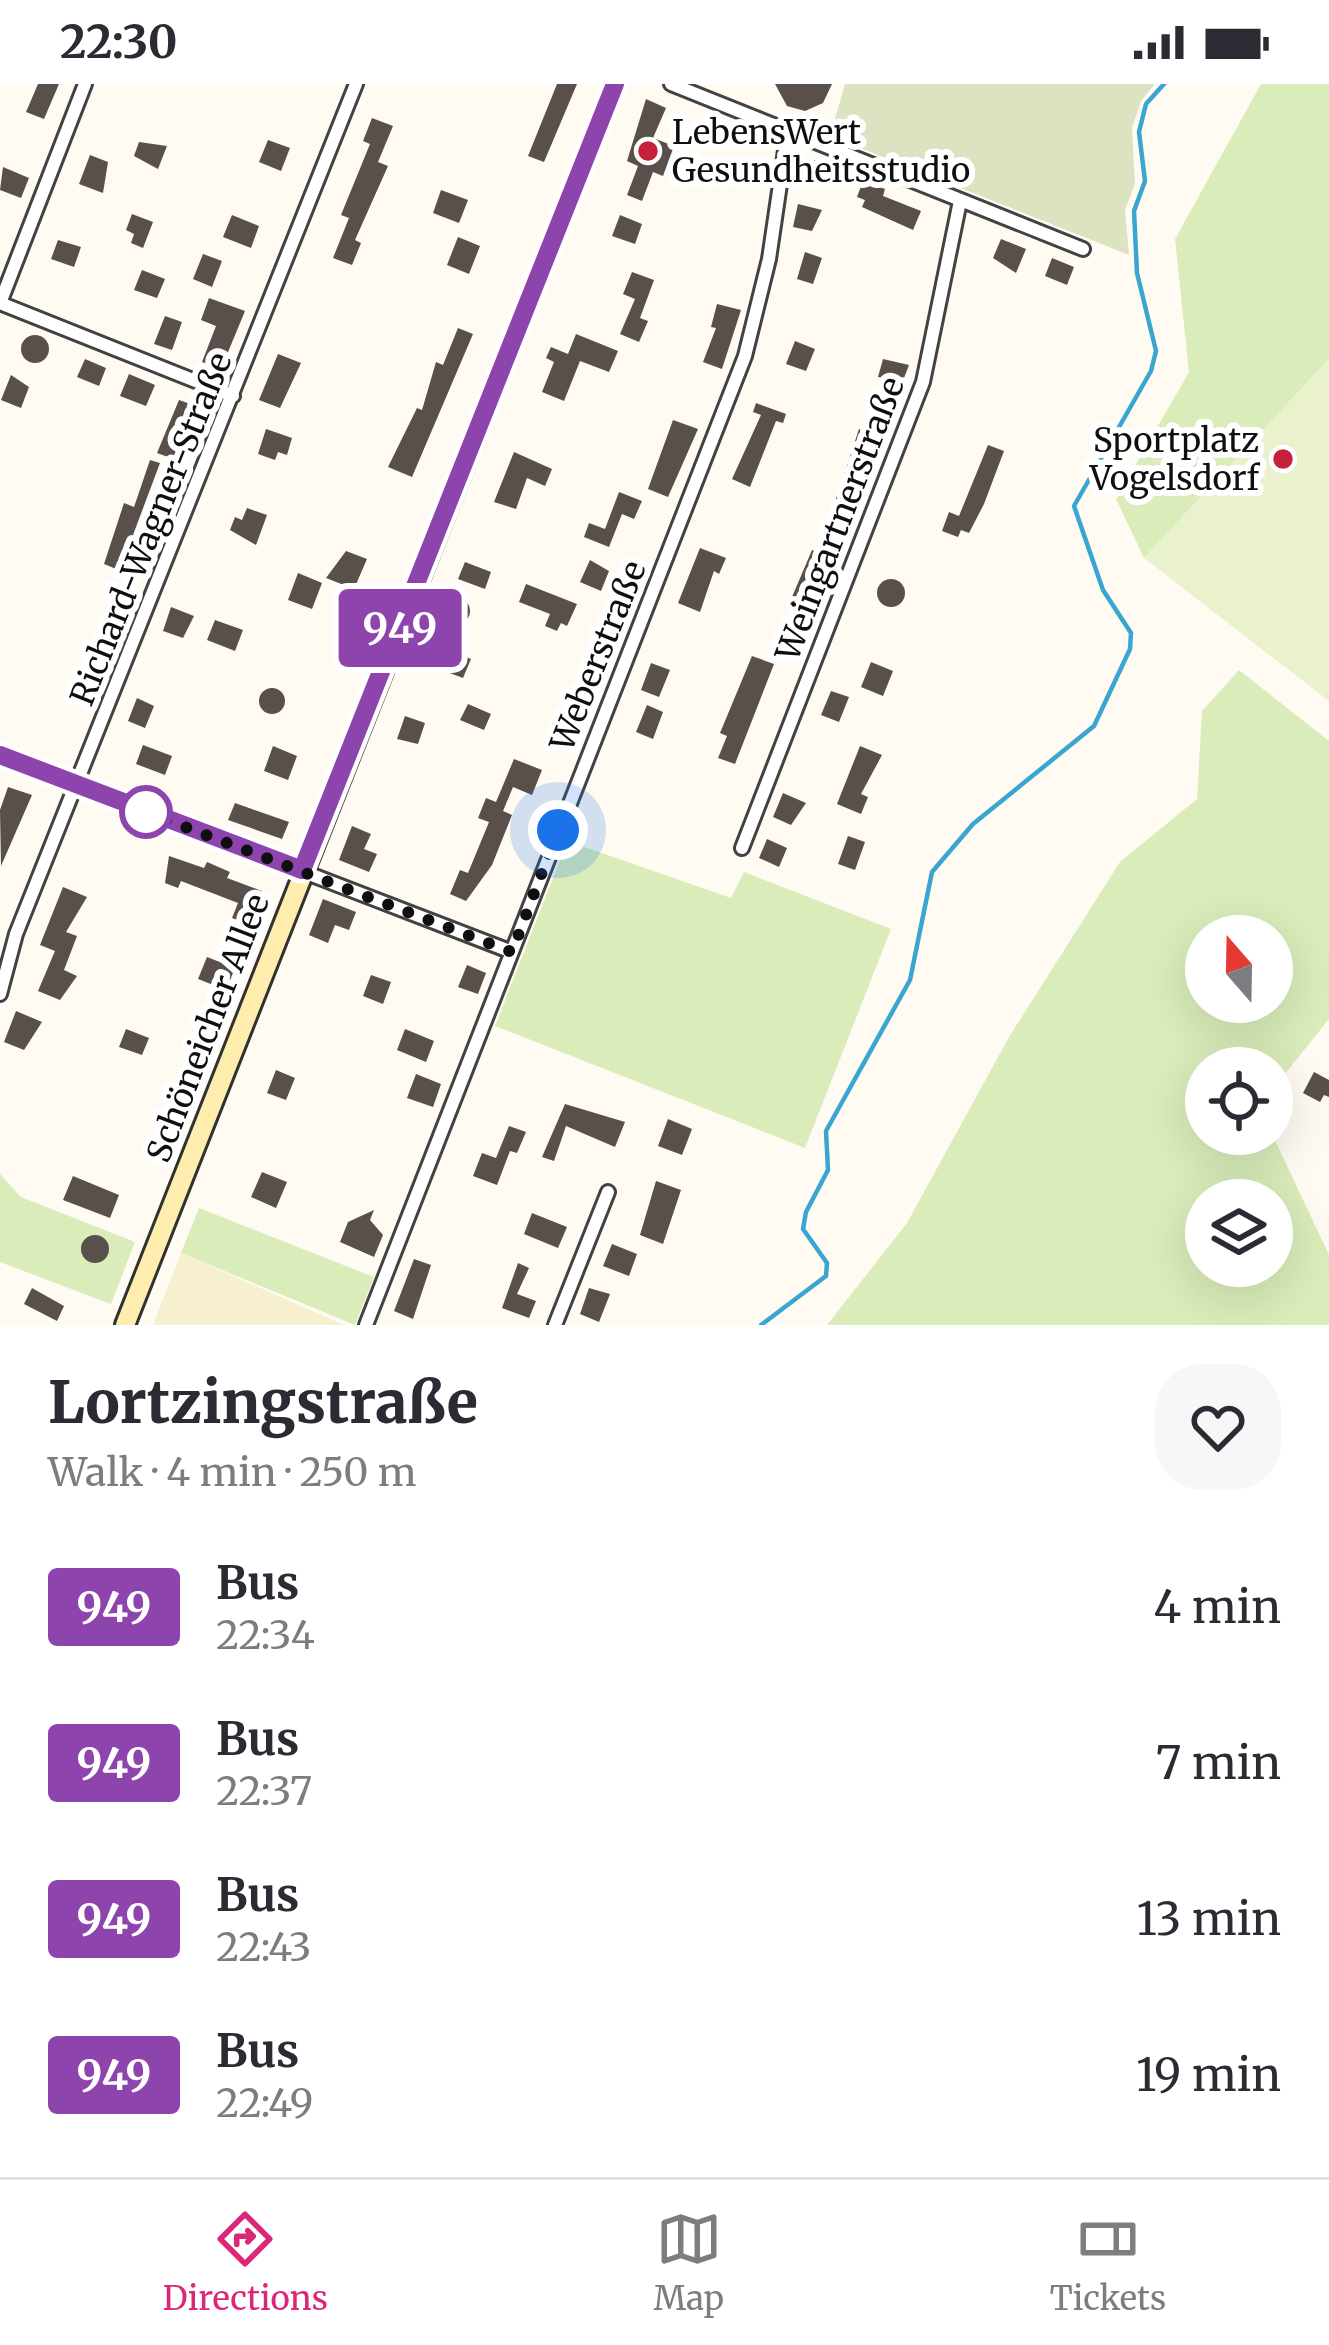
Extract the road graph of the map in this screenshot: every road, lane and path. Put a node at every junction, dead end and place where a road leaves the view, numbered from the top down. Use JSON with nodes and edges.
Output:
{"nodes":[{"id":1,"x":86,"y":84,"type":"edge"},
{"id":2,"x":356,"y":84,"type":"edge"},
{"id":3,"x":615,"y":84,"type":"edge"},
{"id":4,"x":671,"y":84,"type":"edge"},
{"id":5,"x":788,"y":130,"type":"junction"},
{"id":6,"x":960,"y":201,"type":"junction"},
{"id":7,"x":1083,"y":249,"type":"dead end"},
{"id":8,"x":0,"y":303,"type":"edge"},
{"id":9,"x":233,"y":396,"type":"junction"},
{"id":10,"x":0,"y":755,"type":"edge"},
{"id":11,"x":78,"y":785,"type":"junction"},
{"id":12,"x":742,"y":848,"type":"dead end"},
{"id":13,"x":302,"y":870,"type":"junction"},
{"id":14,"x":512,"y":952,"type":"junction"},
{"id":15,"x":0,"y":994,"type":"edge"},
{"id":16,"x":608,"y":1192,"type":"dead end"},
{"id":17,"x":125,"y":1325,"type":"edge"},
{"id":18,"x":366,"y":1325,"type":"edge"},
{"id":19,"x":555,"y":1325,"type":"edge"}],
"edges":[{"from":1,"to":8,"type":"street"},
{"from":2,"to":9,"type":"street","name":"Richard-Wagner-Straße"},
{"from":3,"to":13,"type":"street","name":"Schöneicher Allee"},
{"from":4,"to":5,"type":"street"},
{"from":5,"to":6,"type":"street"},
{"from":5,"to":14,"type":"street","name":"Weberstraße"},
{"from":6,"to":7,"type":"street"},
{"from":6,"to":12,"type":"street","name":"Weingartnerstraße"},
{"from":8,"to":9,"type":"street"},
{"from":9,"to":11,"type":"street","name":"Richard-Wagner-Straße"},
{"from":10,"to":11,"type":"street"},
{"from":11,"to":13,"type":"street"},
{"from":11,"to":15,"type":"street","name":"Richard-Wagner-Straße"},
{"from":13,"to":14,"type":"street"},
{"from":13,"to":17,"type":"street","name":"Schöneicher Allee"},
{"from":14,"to":18,"type":"street","name":"Weberstraße"},
{"from":16,"to":19,"type":"street"}]}
